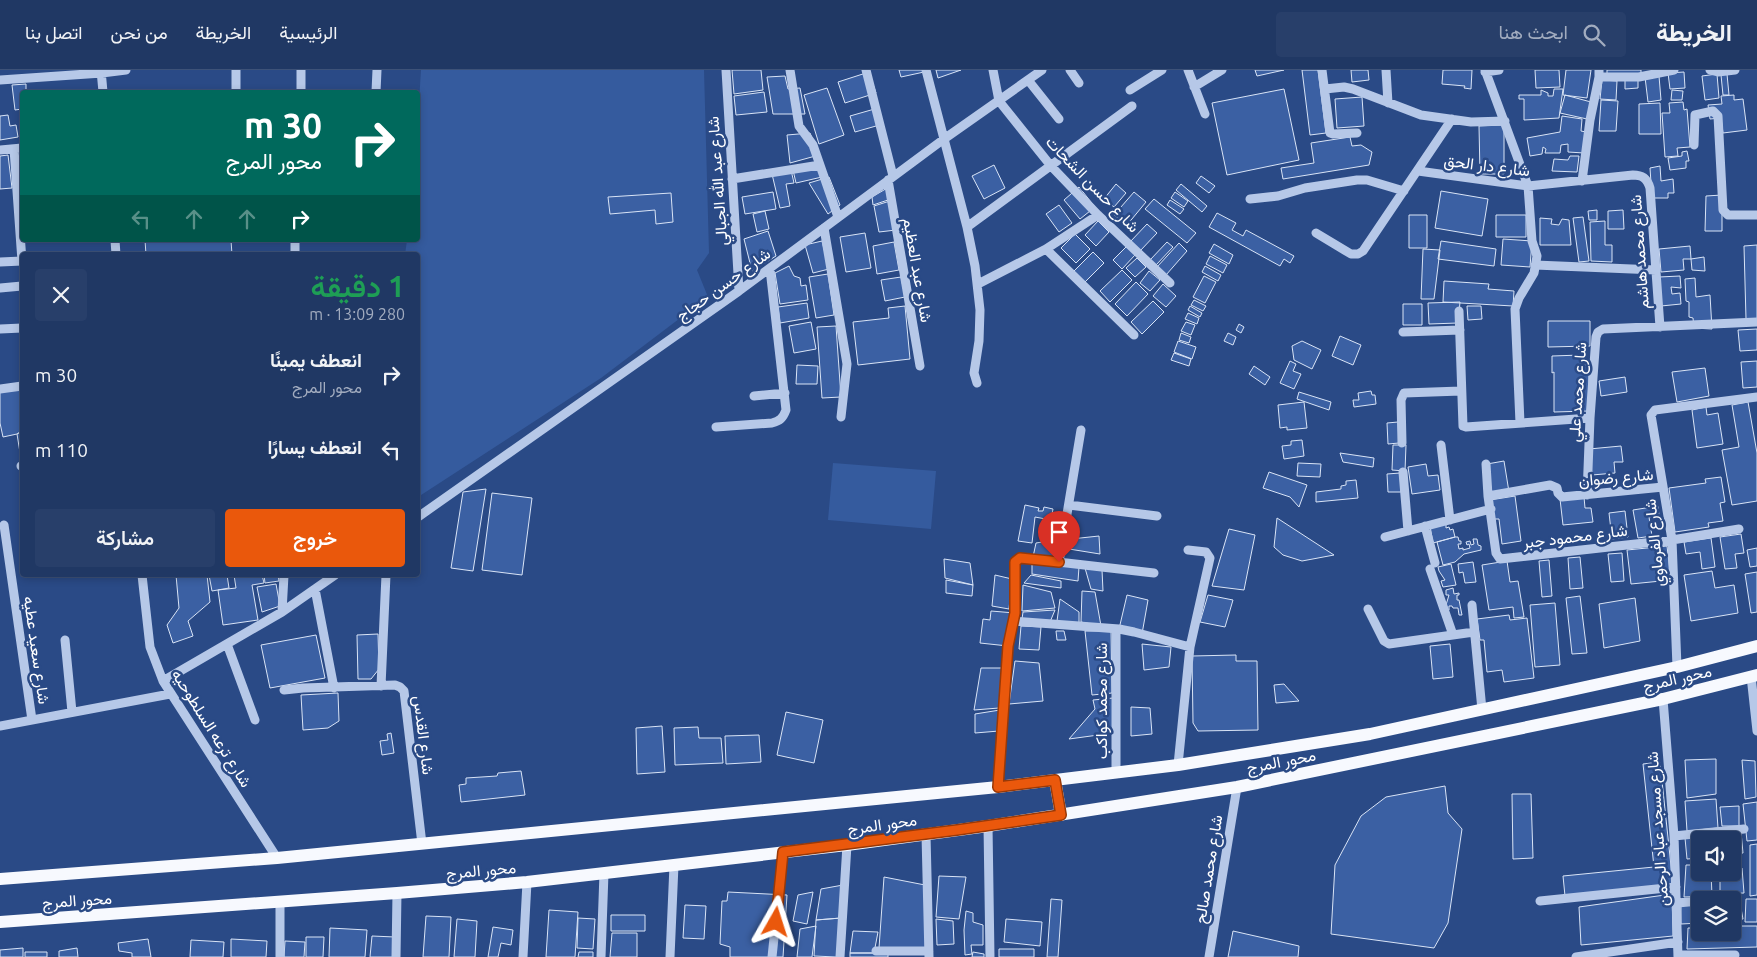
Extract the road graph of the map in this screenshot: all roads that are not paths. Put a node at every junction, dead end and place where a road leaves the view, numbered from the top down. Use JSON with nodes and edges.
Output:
{"nodes":[{"id":1,"x":126,"y":70,"type":"edge"},
{"id":2,"x":236,"y":70,"type":"edge"},
{"id":3,"x":301,"y":70,"type":"edge"},
{"id":4,"x":377,"y":70,"type":"edge"},
{"id":5,"x":726,"y":70,"type":"edge"},
{"id":6,"x":790,"y":70,"type":"edge"},
{"id":7,"x":866,"y":70,"type":"edge"},
{"id":8,"x":926,"y":70,"type":"edge"},
{"id":9,"x":992,"y":70,"type":"edge"},
{"id":10,"x":1042,"y":70,"type":"edge"},
{"id":11,"x":1070,"y":70,"type":"edge"},
{"id":12,"x":1162,"y":70,"type":"edge"},
{"id":13,"x":1188,"y":70,"type":"edge"},
{"id":14,"x":1222,"y":70,"type":"edge"},
{"id":15,"x":1322,"y":70,"type":"edge"},
{"id":16,"x":1386,"y":70,"type":"edge"},
{"id":17,"x":1499,"y":70,"type":"edge"},
{"id":18,"x":1674,"y":70,"type":"edge"},
{"id":19,"x":1710,"y":70,"type":"edge"},
{"id":20,"x":1735,"y":70,"type":"edge"},
{"id":21,"x":1485,"y":71,"type":"edge"},
{"id":22,"x":102,"y":72,"type":"edge"},
{"id":23,"x":1599,"y":73,"type":"edge"},
{"id":24,"x":0,"y":80,"type":"edge"},
{"id":25,"x":1028,"y":80,"type":"junction"},
{"id":26,"x":1079,"y":83,"type":"dead end"},
{"id":27,"x":1194,"y":87,"type":"junction"},
{"id":28,"x":1325,"y":89,"type":"junction"},
{"id":29,"x":103,"y":90,"type":"edge"},
{"id":30,"x":236,"y":90,"type":"edge"},
{"id":31,"x":301,"y":90,"type":"edge"},
{"id":32,"x":376,"y":90,"type":"edge"},
{"id":33,"x":1130,"y":90,"type":"dead end"},
{"id":34,"x":999,"y":101,"type":"junction"},
{"id":35,"x":1388,"y":103,"type":"junction"},
{"id":36,"x":1132,"y":106,"type":"dead end"},
{"id":37,"x":1205,"y":114,"type":"dead end"},
{"id":38,"x":1059,"y":119,"type":"dead end"},
{"id":39,"x":1452,"y":120,"type":"junction"},
{"id":40,"x":1505,"y":121,"type":"junction"},
{"id":41,"x":1357,"y":133,"type":"dead end"},
{"id":42,"x":944,"y":139,"type":"junction"},
{"id":43,"x":1694,"y":145,"type":"dead end"},
{"id":44,"x":18,"y":148,"type":"edge"},
{"id":45,"x":0,"y":150,"type":"edge"},
{"id":46,"x":820,"y":166,"type":"junction"},
{"id":47,"x":1050,"y":166,"type":"junction"},
{"id":48,"x":1418,"y":171,"type":"junction"},
{"id":49,"x":1643,"y":177,"type":"joint"},
{"id":50,"x":890,"y":178,"type":"junction"},
{"id":51,"x":732,"y":179,"type":"junction"},
{"id":52,"x":1582,"y":181,"type":"junction"},
{"id":53,"x":1528,"y":186,"type":"junction"},
{"id":54,"x":1404,"y":191,"type":"junction"},
{"id":55,"x":1250,"y":199,"type":"dead end"},
{"id":56,"x":20,"y":204,"type":"edge"},
{"id":57,"x":1098,"y":215,"type":"junction"},
{"id":58,"x":1757,"y":215,"type":"edge"},
{"id":59,"x":838,"y":217,"type":"junction"},
{"id":60,"x":967,"y":227,"type":"junction"},
{"id":61,"x":824,"y":228,"type":"junction"},
{"id":62,"x":1316,"y":233,"type":"dead end"},
{"id":63,"x":1046,"y":249,"type":"junction"},
{"id":64,"x":20,"y":261,"type":"edge"},
{"id":65,"x":0,"y":262,"type":"edge"},
{"id":66,"x":1535,"y":265,"type":"junction"},
{"id":67,"x":770,"y":269,"type":"junction"},
{"id":68,"x":1656,"y":270,"type":"junction"},
{"id":69,"x":1170,"y":283,"type":"dead end"},
{"id":70,"x":978,"y":284,"type":"junction"},
{"id":71,"x":20,"y":286,"type":"edge"},
{"id":72,"x":0,"y":288,"type":"edge"},
{"id":73,"x":739,"y":291,"type":"junction"},
{"id":74,"x":1459,"y":311,"type":"dead end"},
{"id":75,"x":1757,"y":322,"type":"edge"},
{"id":76,"x":1660,"y":327,"type":"junction"},
{"id":77,"x":20,"y":328,"type":"edge"},
{"id":78,"x":0,"y":329,"type":"edge"},
{"id":79,"x":1460,"y":330,"type":"junction"},
{"id":80,"x":1403,"y":332,"type":"dead end"},
{"id":81,"x":1134,"y":335,"type":"dead end"},
{"id":82,"x":920,"y":366,"type":"dead end"},
{"id":83,"x":977,"y":383,"type":"dead end"},
{"id":84,"x":20,"y":386,"type":"edge"},
{"id":85,"x":0,"y":389,"type":"edge"},
{"id":86,"x":1461,"y":391,"type":"junction"},
{"id":87,"x":785,"y":393,"type":"junction"},
{"id":88,"x":754,"y":396,"type":"dead end"},
{"id":89,"x":1757,"y":400,"type":"edge"},
{"id":90,"x":841,"y":417,"type":"dead end"},
{"id":91,"x":1590,"y":418,"type":"junction"},
{"id":92,"x":1520,"y":423,"type":"junction"},
{"id":93,"x":716,"y":427,"type":"dead end"},
{"id":94,"x":1081,"y":430,"type":"dead end"},
{"id":95,"x":1402,"y":443,"type":"dead end"},
{"id":96,"x":1442,"y":444,"type":"dead end"},
{"id":97,"x":1486,"y":464,"type":"dead end"},
{"id":98,"x":1403,"y":472,"type":"dead end"},
{"id":99,"x":1663,"y":487,"type":"junction"},
{"id":100,"x":1587,"y":494,"type":"junction"},
{"id":101,"x":1488,"y":496,"type":"junction"},
{"id":102,"x":1069,"y":505,"type":"junction"},
{"id":103,"x":1490,"y":509,"type":"junction"},
{"id":104,"x":420,"y":516,"type":"edge"},
{"id":105,"x":1157,"y":516,"type":"dead end"},
{"id":106,"x":1450,"y":520,"type":"junction"},
{"id":107,"x":4,"y":525,"type":"dead end"},
{"id":108,"x":1426,"y":526,"type":"junction"},
{"id":109,"x":1739,"y":529,"type":"dead end"},
{"id":110,"x":1408,"y":531,"type":"junction"},
{"id":111,"x":1385,"y":537,"type":"dead end"},
{"id":112,"x":1672,"y":540,"type":"junction"},
{"id":113,"x":1188,"y":550,"type":"dead end"},
{"id":114,"x":1059,"y":562,"type":"junction"},
{"id":115,"x":1154,"y":573,"type":"dead end"},
{"id":116,"x":142,"y":577,"type":"edge"},
{"id":117,"x":284,"y":577,"type":"edge"},
{"id":118,"x":332,"y":577,"type":"edge"},
{"id":119,"x":386,"y":577,"type":"edge"},
{"id":120,"x":315,"y":589,"type":"junction"},
{"id":121,"x":1472,"y":605,"type":"dead end"},
{"id":122,"x":1368,"y":609,"type":"dead end"},
{"id":123,"x":282,"y":612,"type":"junction"},
{"id":124,"x":1014,"y":621,"type":"junction"},
{"id":125,"x":1116,"y":629,"type":"junction"},
{"id":126,"x":1474,"y":632,"type":"junction"},
{"id":127,"x":1453,"y":635,"type":"junction"},
{"id":128,"x":65,"y":640,"type":"dead end"},
{"id":129,"x":227,"y":644,"type":"junction"},
{"id":130,"x":1757,"y":646,"type":"edge"},
{"id":131,"x":1190,"y":647,"type":"junction"},
{"id":132,"x":1677,"y":667,"type":"junction"},
{"id":133,"x":1754,"y":676,"type":"edge"},
{"id":134,"x":163,"y":681,"type":"junction"},
{"id":135,"x":381,"y":686,"type":"junction"},
{"id":136,"x":334,"y":688,"type":"junction"},
{"id":137,"x":284,"y":690,"type":"dead end"},
{"id":138,"x":170,"y":694,"type":"junction"},
{"id":139,"x":1663,"y":699,"type":"junction"},
{"id":140,"x":1482,"y":710,"type":"junction"},
{"id":141,"x":72,"y":712,"type":"junction"},
{"id":142,"x":32,"y":720,"type":"junction"},
{"id":143,"x":255,"y":720,"type":"dead end"},
{"id":144,"x":0,"y":726,"type":"edge"},
{"id":145,"x":1757,"y":731,"type":"edge"},
{"id":146,"x":1178,"y":764,"type":"junction"},
{"id":147,"x":1116,"y":772,"type":"junction"},
{"id":148,"x":1055,"y":780,"type":"junction"},
{"id":149,"x":998,"y":787,"type":"junction"},
{"id":150,"x":1237,"y":787,"type":"junction"},
{"id":151,"x":1061,"y":815,"type":"junction"},
{"id":152,"x":988,"y":826,"type":"junction"},
{"id":153,"x":1744,"y":829,"type":"dead end"},
{"id":154,"x":926,"y":834,"type":"junction"},
{"id":155,"x":1674,"y":836,"type":"junction"},
{"id":156,"x":422,"y":844,"type":"junction"},
{"id":157,"x":847,"y":845,"type":"junction"},
{"id":158,"x":783,"y":852,"type":"junction"},
{"id":159,"x":277,"y":858,"type":"junction"},
{"id":160,"x":674,"y":865,"type":"junction"},
{"id":161,"x":604,"y":873,"type":"junction"},
{"id":162,"x":0,"y":879,"type":"edge"},
{"id":163,"x":527,"y":882,"type":"junction"},
{"id":164,"x":1676,"y":887,"type":"junction"},
{"id":165,"x":397,"y":893,"type":"junction"},
{"id":166,"x":1540,"y":901,"type":"dead end"},
{"id":167,"x":1691,"y":901,"type":"edge"},
{"id":168,"x":280,"y":902,"type":"junction"},
{"id":169,"x":1677,"y":902,"type":"junction"},
{"id":170,"x":0,"y":922,"type":"edge"},
{"id":171,"x":1678,"y":942,"type":"junction"},
{"id":172,"x":876,"y":951,"type":"dead end"},
{"id":173,"x":929,"y":954,"type":"edge"},
{"id":174,"x":1735,"y":955,"type":"dead end"},
{"id":175,"x":1678,"y":956,"type":"edge"},
{"id":176,"x":280,"y":957,"type":"edge"},
{"id":177,"x":396,"y":957,"type":"edge"},
{"id":178,"x":523,"y":957,"type":"edge"},
{"id":179,"x":601,"y":957,"type":"edge"},
{"id":180,"x":670,"y":957,"type":"edge"},
{"id":181,"x":772,"y":957,"type":"edge"},
{"id":182,"x":840,"y":957,"type":"edge"},
{"id":183,"x":990,"y":957,"type":"edge"},
{"id":184,"x":1209,"y":957,"type":"edge"},
{"id":185,"x":1576,"y":957,"type":"edge"}],
"edges":[{"from":1,"to":22,"type":"street"},
{"from":2,"to":30,"type":"street"},
{"from":3,"to":31,"type":"street"},
{"from":4,"to":32,"type":"street"},
{"from":5,"to":51,"type":"street","name":"شارع عبد الله الجبالي"},
{"from":6,"to":46,"type":"street"},
{"from":7,"to":50,"type":"street","name":"شارع عبد العظيم"},
{"from":8,"to":42,"type":"street"},
{"from":9,"to":34,"type":"street"},
{"from":10,"to":25,"type":"street","name":"شارع حسن حجاج"},
{"from":11,"to":26,"type":"street"},
{"from":12,"to":33,"type":"street"},
{"from":13,"to":27,"type":"street"},
{"from":14,"to":27,"type":"street"},
{"from":15,"to":28,"type":"street"},
{"from":16,"to":35,"type":"street"},
{"from":17,"to":21,"type":"street"},
{"from":18,"to":23,"type":"street"},
{"from":19,"to":20,"type":"street"},
{"from":21,"to":40,"type":"street"},
{"from":22,"to":24,"type":"street"},
{"from":22,"to":29,"type":"street"},
{"from":23,"to":52,"type":"street"},
{"from":25,"to":34,"type":"street","name":"شارع حسن حجاج"},
{"from":25,"to":38,"type":"street"},
{"from":27,"to":37,"type":"street"},
{"from":28,"to":35,"type":"street"},
{"from":28,"to":41,"type":"street"},
{"from":34,"to":42,"type":"street","name":"شارع حسن حجاج"},
{"from":34,"to":47,"type":"street","name":"شارع حسن الشحات"},
{"from":35,"to":39,"type":"street"},
{"from":36,"to":47,"type":"street"},
{"from":39,"to":40,"type":"street"},
{"from":39,"to":48,"type":"street"},
{"from":40,"to":53,"type":"street"},
{"from":42,"to":50,"type":"street","name":"شارع حسن حجاج"},
{"from":42,"to":60,"type":"street"},
{"from":43,"to":58,"type":"street"},
{"from":44,"to":45,"type":"street"},
{"from":44,"to":56,"type":"street"},
{"from":46,"to":51,"type":"street"},
{"from":46,"to":59,"type":"street"},
{"from":47,"to":57,"type":"street","name":"شارع حسن الشحات"},
{"from":47,"to":60,"type":"street"},
{"from":48,"to":53,"type":"street","name":"شارع دار الحق"},
{"from":48,"to":54,"type":"street"},
{"from":49,"to":52,"type":"street","name":"شارع دار الحق"},
{"from":49,"to":68,"type":"street","name":"شارع محمد هاشم"},
{"from":50,"to":59,"type":"street","name":"شارع حسن حجاج"},
{"from":50,"to":82,"type":"street","name":"شارع عبد العظيم"},
{"from":51,"to":73,"type":"street","name":"شارع عبد الله الجبالي"},
{"from":52,"to":53,"type":"street","name":"شارع دار الحق"},
{"from":53,"to":66,"type":"street"},
{"from":54,"to":55,"type":"street"},
{"from":54,"to":62,"type":"street"},
{"from":57,"to":63,"type":"street"},
{"from":57,"to":69,"type":"street","name":"شارع حسن الشحات"},
{"from":59,"to":61,"type":"street","name":"شارع حسن حجاج"},
{"from":60,"to":70,"type":"street"},
{"from":61,"to":67,"type":"street","name":"شارع حسن حجاج"},
{"from":61,"to":90,"type":"street"},
{"from":63,"to":70,"type":"street"},
{"from":63,"to":81,"type":"street"},
{"from":64,"to":65,"type":"street"},
{"from":66,"to":68,"type":"street"},
{"from":66,"to":92,"type":"street"},
{"from":67,"to":73,"type":"street","name":"شارع حسن حجاج"},
{"from":67,"to":87,"type":"street"},
{"from":68,"to":76,"type":"street","name":"شارع محمد هاشم"},
{"from":70,"to":83,"type":"street"},
{"from":71,"to":72,"type":"street"},
{"from":73,"to":104,"type":"street","name":"شارع حسن حجاج"},
{"from":74,"to":79,"type":"street"},
{"from":75,"to":76,"type":"street","name":"شارع محمد علي"},
{"from":76,"to":91,"type":"street","name":"شارع محمد علي"},
{"from":77,"to":78,"type":"street"},
{"from":79,"to":80,"type":"street"},
{"from":79,"to":86,"type":"street"},
{"from":84,"to":85,"type":"street"},
{"from":86,"to":92,"type":"street"},
{"from":86,"to":95,"type":"street"},
{"from":87,"to":88,"type":"street"},
{"from":87,"to":93,"type":"street"},
{"from":89,"to":99,"type":"street","name":"شارع الفرماوي"},
{"from":91,"to":92,"type":"street"},
{"from":91,"to":100,"type":"street","name":"شارع محمد علي"},
{"from":94,"to":102,"type":"street"},
{"from":96,"to":106,"type":"street"},
{"from":97,"to":101,"type":"street"},
{"from":98,"to":110,"type":"street"},
{"from":99,"to":100,"type":"street","name":"شارع رضوان"},
{"from":99,"to":112,"type":"street","name":"شارع الفرماوي"},
{"from":100,"to":101,"type":"street","name":"شارع رضوان"},
{"from":101,"to":103,"type":"street"},
{"from":102,"to":105,"type":"street"},
{"from":102,"to":114,"type":"street"},
{"from":103,"to":106,"type":"street"},
{"from":103,"to":112,"type":"street","name":"شارع محمود جبر"},
{"from":106,"to":108,"type":"street"},
{"from":107,"to":142,"type":"street","name":"شارع سعيد عطيه"},
{"from":108,"to":110,"type":"street"},
{"from":108,"to":127,"type":"street"},
{"from":109,"to":112,"type":"street","name":"شارع محمود جبر"},
{"from":110,"to":111,"type":"street"},
{"from":112,"to":132,"type":"street","name":"شارع الفرماوي"},
{"from":113,"to":131,"type":"street"},
{"from":114,"to":115,"type":"street"},
{"from":114,"to":124,"type":"street"},
{"from":116,"to":134,"type":"street","name":"شارع ترعه السلطوحيه"},
{"from":117,"to":123,"type":"street"},
{"from":118,"to":120,"type":"street"},
{"from":119,"to":135,"type":"street"},
{"from":120,"to":123,"type":"street"},
{"from":120,"to":136,"type":"street"},
{"from":121,"to":126,"type":"street"},
{"from":122,"to":127,"type":"street"},
{"from":123,"to":129,"type":"street"},
{"from":124,"to":125,"type":"street"},
{"from":124,"to":149,"type":"street"},
{"from":125,"to":131,"type":"street"},
{"from":125,"to":147,"type":"street","name":"شارع محمد كواكب"},
{"from":126,"to":127,"type":"street"},
{"from":126,"to":140,"type":"street"},
{"from":128,"to":141,"type":"street"},
{"from":129,"to":134,"type":"street"},
{"from":129,"to":143,"type":"street"},
{"from":130,"to":132,"type":"main road","name":"محور المرج"},
{"from":131,"to":146,"type":"street"},
{"from":132,"to":140,"type":"main road","name":"محور المرج"},
{"from":133,"to":139,"type":"main road","name":"محور المرج"},
{"from":133,"to":145,"type":"street"},
{"from":134,"to":138,"type":"street","name":"شارع ترعه السلطوحيه"},
{"from":135,"to":136,"type":"street","name":"شارع القدس"},
{"from":135,"to":156,"type":"street","name":"شارع القدس"},
{"from":136,"to":137,"type":"street","name":"شارع القدس"},
{"from":138,"to":141,"type":"street"},
{"from":138,"to":159,"type":"street","name":"شارع ترعه السلطوحيه"},
{"from":139,"to":150,"type":"main road","name":"محور المرج"},
{"from":139,"to":155,"type":"street","name":"شارع مسجد عباد الرحمن"},
{"from":140,"to":146,"type":"main road","name":"محور المرج"},
{"from":141,"to":142,"type":"street"},
{"from":142,"to":144,"type":"street"},
{"from":146,"to":147,"type":"main road","name":"محور المرج"},
{"from":147,"to":148,"type":"main road","name":"محور المرج"},
{"from":148,"to":149,"type":"main road","name":"محور المرج"},
{"from":148,"to":151,"type":"main road"},
{"from":149,"to":156,"type":"main road","name":"محور المرج"},
{"from":150,"to":151,"type":"main road","name":"محور المرج"},
{"from":150,"to":184,"type":"street","name":"شارع محمد صالح"},
{"from":151,"to":152,"type":"main road","name":"محور المرج"},
{"from":152,"to":154,"type":"main road","name":"محور المرج"},
{"from":152,"to":183,"type":"street"},
{"from":153,"to":155,"type":"street"},
{"from":154,"to":157,"type":"main road","name":"محور المرج"},
{"from":154,"to":173,"type":"street"},
{"from":155,"to":164,"type":"street","name":"شارع مسجد عباد الرحمن"},
{"from":156,"to":159,"type":"main road","name":"محور المرج"},
{"from":157,"to":158,"type":"main road","name":"محور المرج"},
{"from":157,"to":182,"type":"street"},
{"from":158,"to":160,"type":"main road","name":"محور المرج"},
{"from":158,"to":181,"type":"street"},
{"from":159,"to":162,"type":"main road","name":"محور المرج"},
{"from":160,"to":161,"type":"main road","name":"محور المرج"},
{"from":160,"to":180,"type":"street"},
{"from":161,"to":163,"type":"main road","name":"محور المرج"},
{"from":161,"to":179,"type":"street"},
{"from":163,"to":165,"type":"main road","name":"محور المرج"},
{"from":163,"to":178,"type":"street"},
{"from":164,"to":166,"type":"street"},
{"from":164,"to":169,"type":"street","name":"شارع مسجد عباد الرحمن"},
{"from":165,"to":168,"type":"main road","name":"محور المرج"},
{"from":165,"to":177,"type":"street"},
{"from":167,"to":169,"type":"street"},
{"from":168,"to":170,"type":"main road","name":"محور المرج"},
{"from":168,"to":176,"type":"street"},
{"from":169,"to":171,"type":"street","name":"شارع مسجد عباد الرحمن"},
{"from":171,"to":175,"type":"street","name":"شارع مسجد عباد الرحمن"},
{"from":171,"to":185,"type":"street"},
{"from":172,"to":173,"type":"street"},
{"from":174,"to":175,"type":"street"}]}
